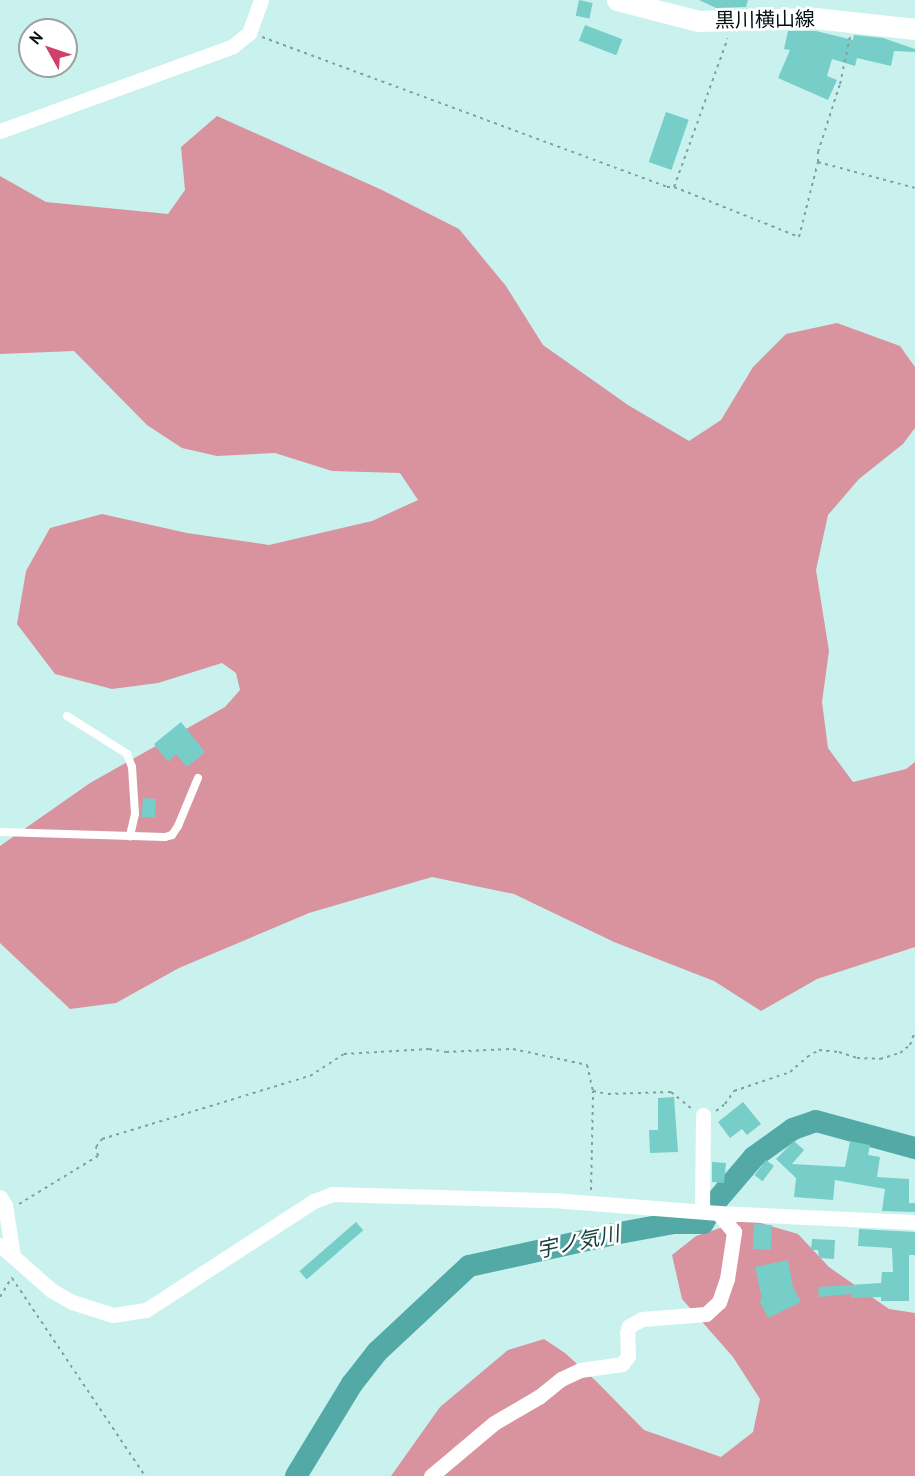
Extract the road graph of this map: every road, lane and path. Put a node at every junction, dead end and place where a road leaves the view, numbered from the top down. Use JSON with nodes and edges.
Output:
{"nodes":[{"id":1,"x":261,"y":0,"type":"edge"},
{"id":2,"x":617,"y":0,"type":"edge"},
{"id":3,"x":732,"y":21,"type":"junction"},
{"id":4,"x":853,"y":22,"type":"junction"},
{"id":5,"x":915,"y":28,"type":"edge"},
{"id":6,"x":249,"y":33,"type":"junction"},
{"id":7,"x":0,"y":131,"type":"edge"},
{"id":8,"x":818,"y":162,"type":"junction"},
{"id":9,"x":674,"y":187,"type":"junction"},
{"id":10,"x":915,"y":188,"type":"edge"},
{"id":11,"x":67,"y":716,"type":"dead end"},
{"id":12,"x":198,"y":778,"type":"dead end"},
{"id":13,"x":0,"y":832,"type":"edge"},
{"id":14,"x":130,"y":836,"type":"junction"},
{"id":15,"x":915,"y":1031,"type":"edge"},
{"id":16,"x":593,"y":1091,"type":"junction"},
{"id":17,"x":703,"y":1115,"type":"junction"},
{"id":18,"x":0,"y":1197,"type":"edge"},
{"id":19,"x":591,"y":1203,"type":"junction"},
{"id":20,"x":6,"y":1212,"type":"junction"},
{"id":21,"x":710,"y":1212,"type":"junction"},
{"id":22,"x":915,"y":1222,"type":"edge"},
{"id":23,"x":0,"y":1245,"type":"edge"},
{"id":24,"x":14,"y":1256,"type":"junction"},
{"id":25,"x":12,"y":1278,"type":"junction"},
{"id":26,"x":0,"y":1297,"type":"edge"},
{"id":27,"x":145,"y":1476,"type":"edge"},
{"id":28,"x":431,"y":1476,"type":"edge"}],
"edges":[{"from":1,"to":6,"type":"street"},
{"from":2,"to":3,"type":"main road","name":"黒川横山線"},
{"from":3,"to":4,"type":"main road","name":"黒川横山線"},
{"from":3,"to":9,"type":"path"},
{"from":4,"to":5,"type":"main road","name":"黒川横山線"},
{"from":4,"to":8,"type":"path"},
{"from":6,"to":7,"type":"street"},
{"from":6,"to":9,"type":"path"},
{"from":8,"to":9,"type":"path"},
{"from":8,"to":10,"type":"path"},
{"from":11,"to":14,"type":"lane"},
{"from":12,"to":14,"type":"lane"},
{"from":13,"to":14,"type":"lane"},
{"from":15,"to":17,"type":"path"},
{"from":16,"to":17,"type":"path"},
{"from":16,"to":19,"type":"path"},
{"from":16,"to":20,"type":"path"},
{"from":17,"to":21,"type":"street"},
{"from":18,"to":20,"type":"street"},
{"from":19,"to":21,"type":"street"},
{"from":19,"to":24,"type":"street"},
{"from":20,"to":24,"type":"street"},
{"from":21,"to":22,"type":"street"},
{"from":21,"to":28,"type":"street"},
{"from":23,"to":24,"type":"street"},
{"from":24,"to":25,"type":"path"},
{"from":25,"to":26,"type":"path"},
{"from":25,"to":27,"type":"path"}]}
